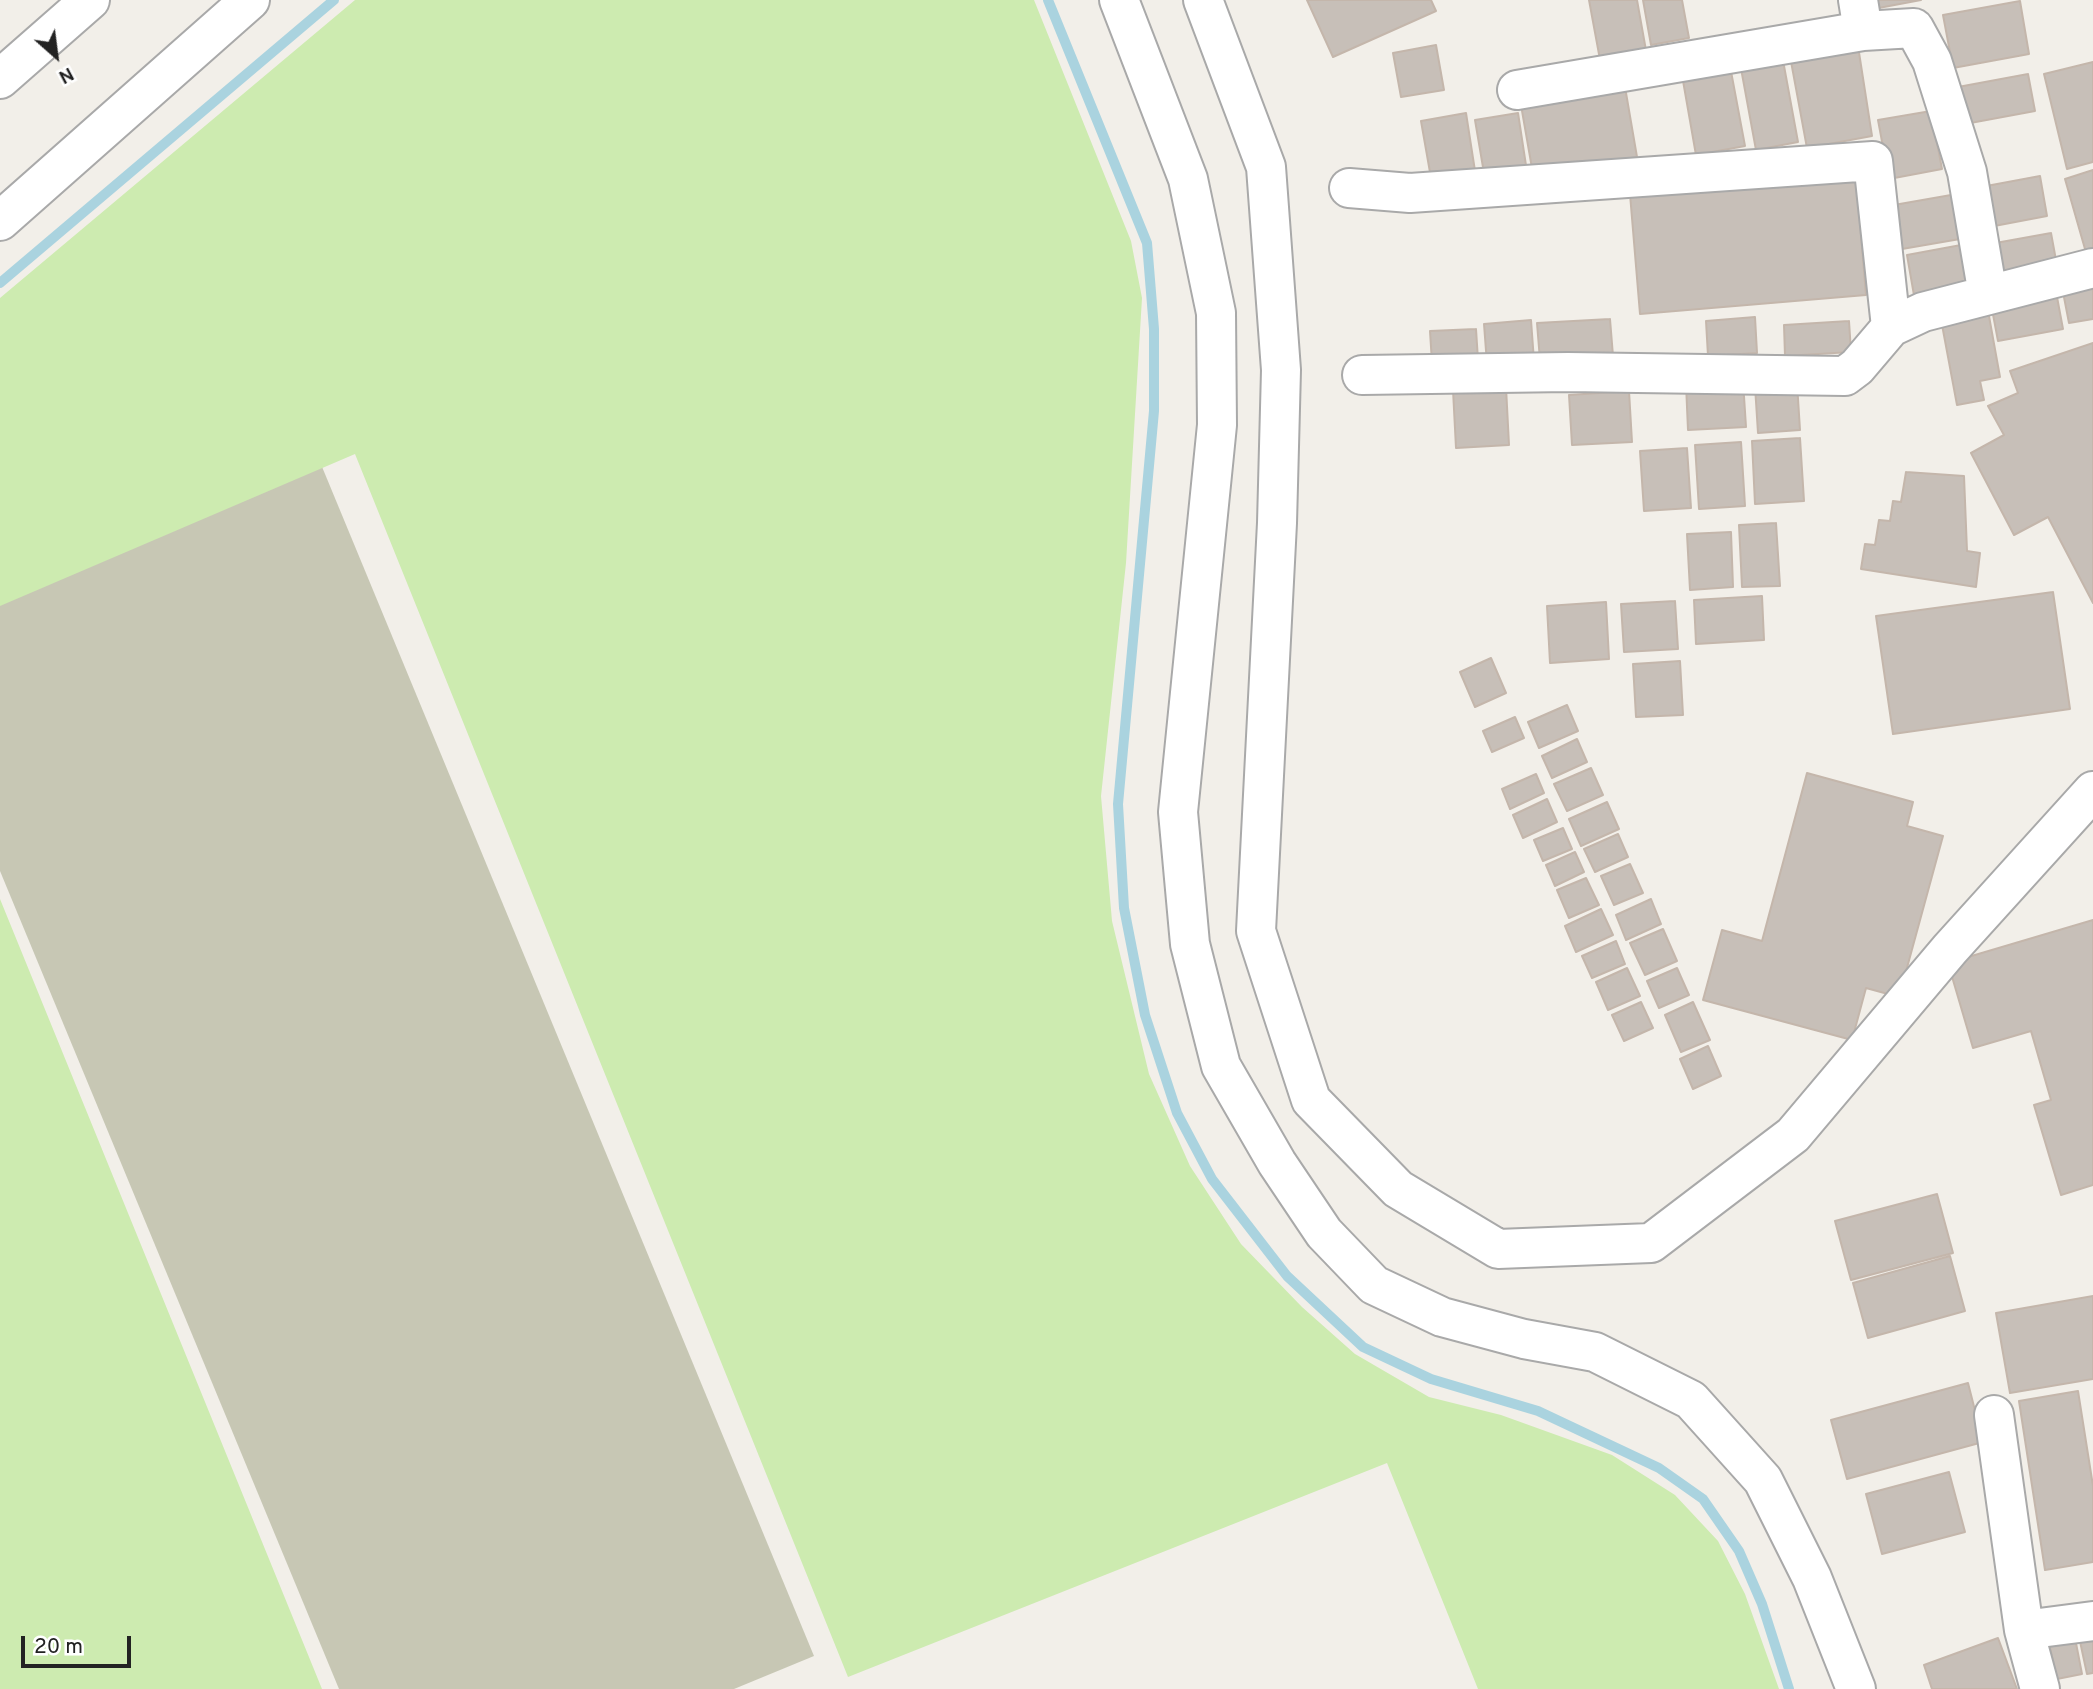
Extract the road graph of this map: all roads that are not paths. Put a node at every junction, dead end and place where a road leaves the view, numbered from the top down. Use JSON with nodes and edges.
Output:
{"nodes":[{"id":1,"x":90,"y":0,"type":"edge"},
{"id":2,"x":250,"y":0,"type":"edge"},
{"id":3,"x":1119,"y":0,"type":"edge"},
{"id":4,"x":1203,"y":0,"type":"edge"},
{"id":5,"x":1860,"y":15,"type":"edge"},
{"id":6,"x":0,"y":79,"type":"edge"},
{"id":7,"x":1517,"y":90,"type":"dead end"},
{"id":8,"x":1349,"y":187,"type":"dead end"},
{"id":9,"x":0,"y":221,"type":"edge"},
{"id":10,"x":2093,"y":268,"type":"edge"},
{"id":11,"x":1988,"y":295,"type":"junction"},
{"id":12,"x":1891,"y":327,"type":"junction"},
{"id":13,"x":1362,"y":375,"type":"dead end"},
{"id":14,"x":2093,"y":791,"type":"edge"},
{"id":15,"x":1994,"y":1415,"type":"dead end"},
{"id":16,"x":2093,"y":1621,"type":"edge"},
{"id":17,"x":2024,"y":1630,"type":"junction"},
{"id":18,"x":1856,"y":1689,"type":"edge"},
{"id":19,"x":2040,"y":1689,"type":"edge"}],
"edges":[{"from":1,"to":6,"type":"street"},
{"from":2,"to":9,"type":"street"},
{"from":3,"to":18,"type":"street"},
{"from":4,"to":14,"type":"street"},
{"from":5,"to":7,"type":"street"},
{"from":5,"to":11,"type":"street"},
{"from":8,"to":12,"type":"street"},
{"from":10,"to":11,"type":"street"},
{"from":11,"to":12,"type":"street"},
{"from":12,"to":13,"type":"street"},
{"from":15,"to":17,"type":"street"},
{"from":16,"to":17,"type":"street"},
{"from":17,"to":19,"type":"street"}]}
